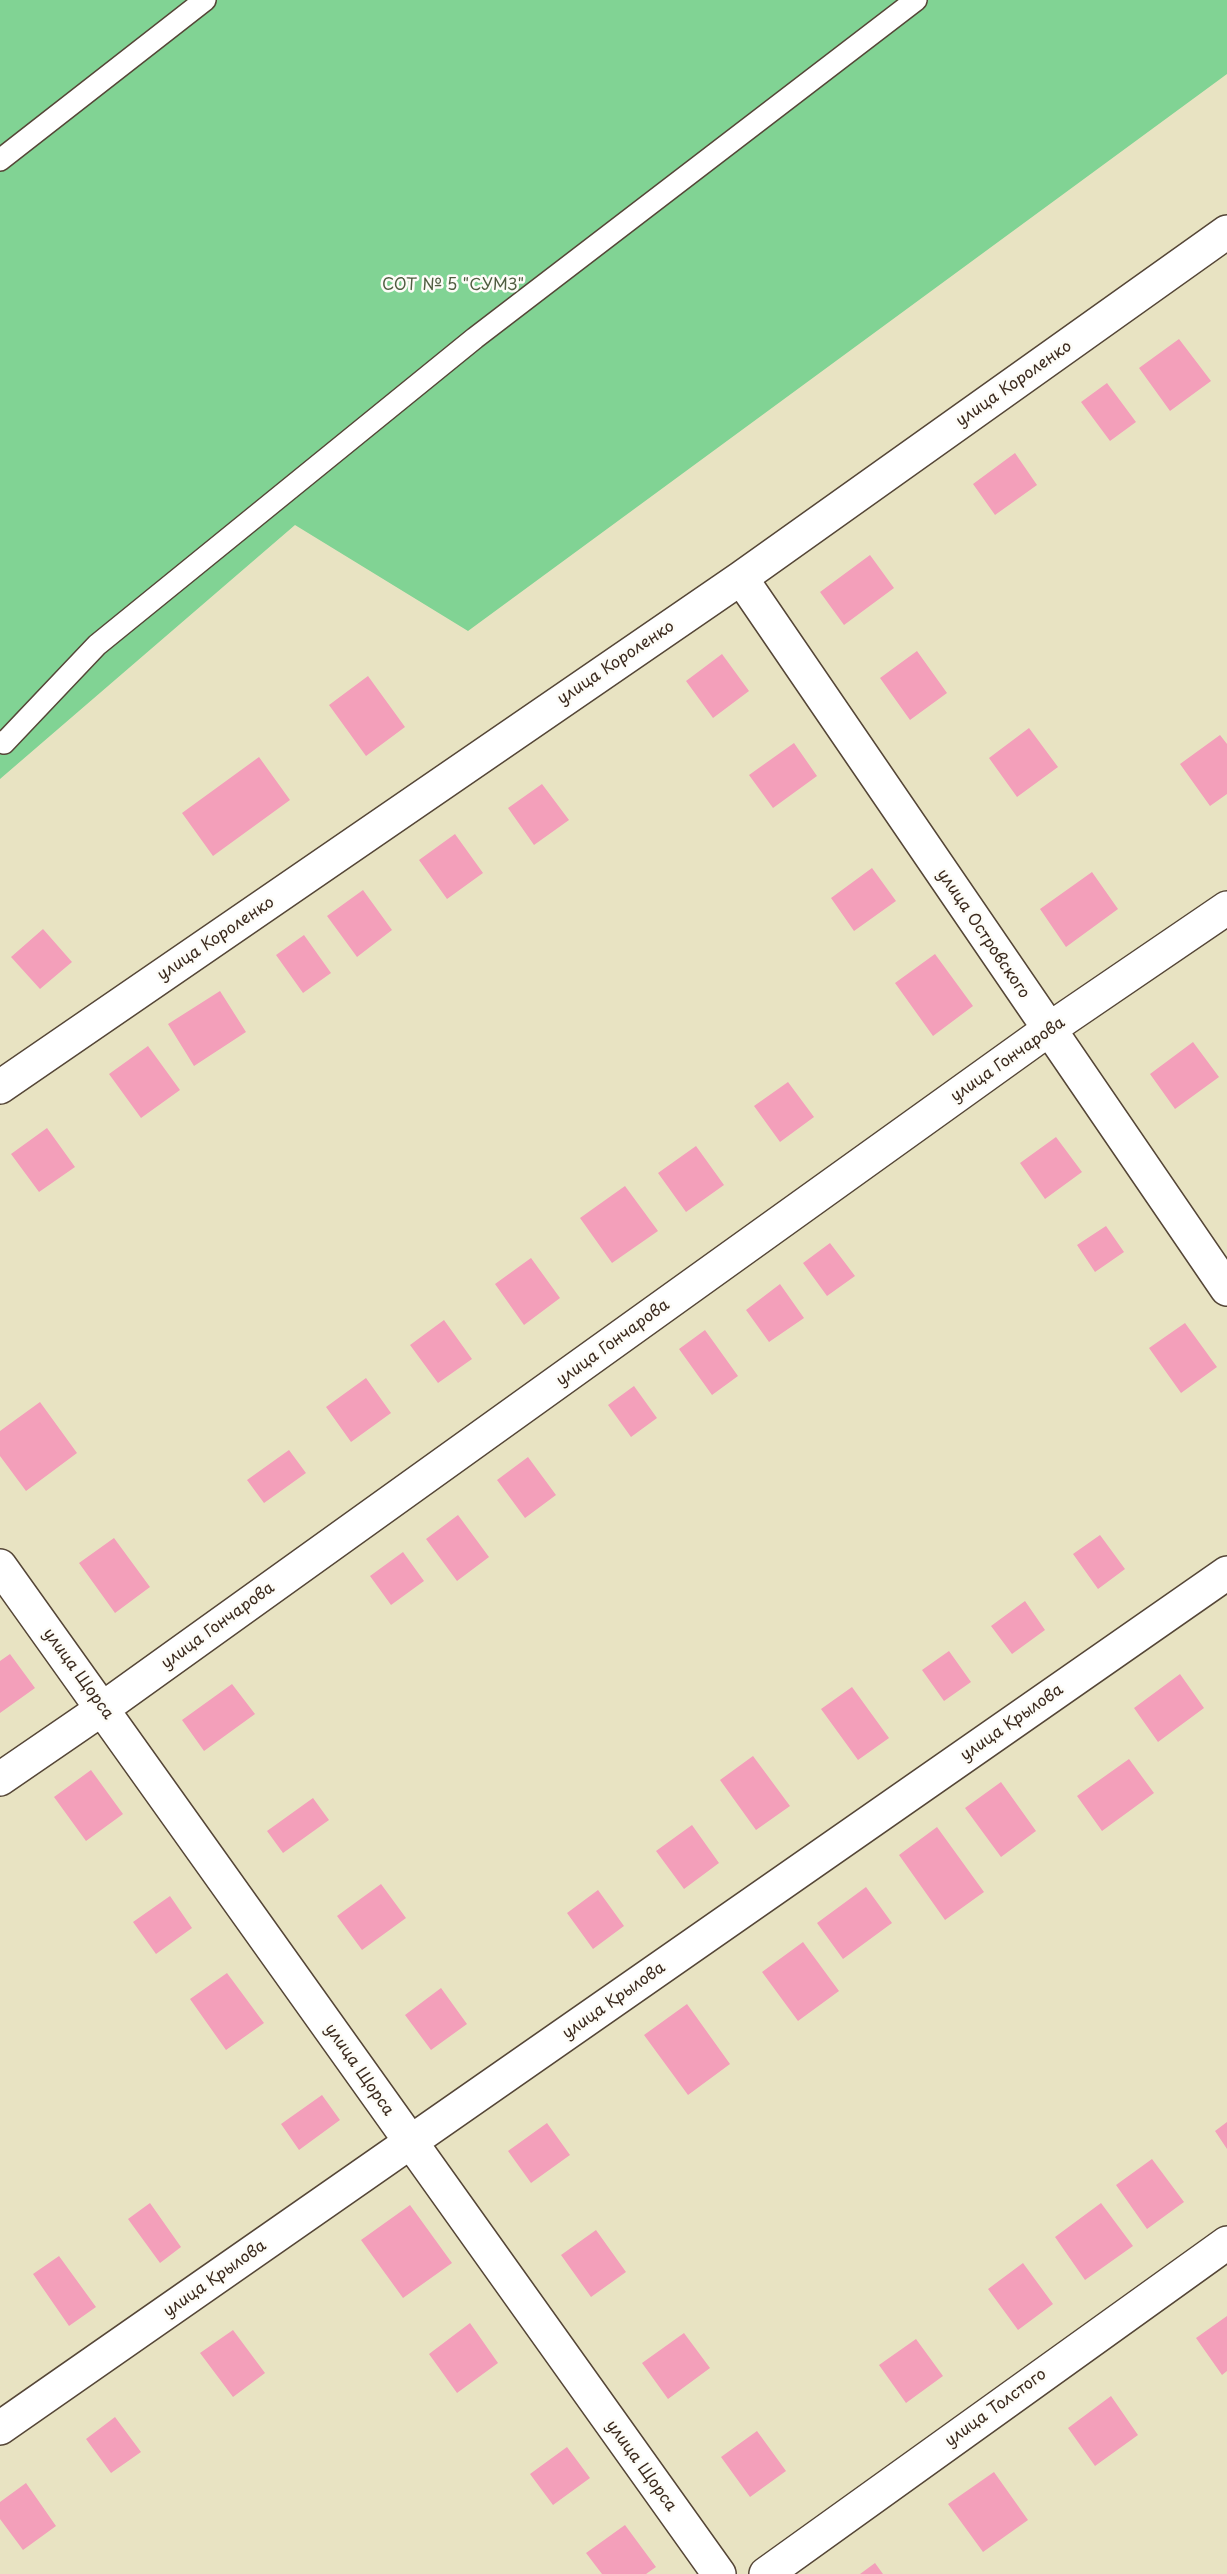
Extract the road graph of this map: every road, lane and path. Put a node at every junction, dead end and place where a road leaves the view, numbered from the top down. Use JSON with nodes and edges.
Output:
{"nodes":[{"id":1,"x":205,"y":0,"type":"edge"},
{"id":2,"x":916,"y":0,"type":"edge"},
{"id":3,"x":0,"y":159,"type":"edge"},
{"id":4,"x":1227,"y":232,"type":"edge"},
{"id":5,"x":741,"y":578,"type":"junction"},
{"id":6,"x":0,"y":742,"type":"edge"},
{"id":7,"x":1227,"y":908,"type":"edge"},
{"id":8,"x":1048,"y":1030,"type":"junction"},
{"id":9,"x":0,"y":1087,"type":"edge"},
{"id":10,"x":1227,"y":1289,"type":"edge"},
{"id":11,"x":0,"y":1566,"type":"edge"},
{"id":12,"x":1227,"y":1573,"type":"edge"},
{"id":13,"x":102,"y":1709,"type":"junction"},
{"id":14,"x":0,"y":1779,"type":"edge"},
{"id":15,"x":411,"y":2143,"type":"junction"},
{"id":16,"x":1227,"y":2243,"type":"edge"},
{"id":17,"x":0,"y":2428,"type":"edge"},
{"id":18,"x":719,"y":2574,"type":"edge"},
{"id":19,"x":766,"y":2574,"type":"edge"}],
"edges":[{"from":1,"to":3,"type":"lane"},
{"from":2,"to":6,"type":"lane"},
{"from":4,"to":5,"type":"street","name":"улица Короленко"},
{"from":5,"to":8,"type":"street","name":"улица Островского"},
{"from":5,"to":9,"type":"street","name":"улица Короленко"},
{"from":7,"to":8,"type":"street","name":"улица Гончарова"},
{"from":8,"to":10,"type":"street","name":"улица Островского"},
{"from":8,"to":13,"type":"street","name":"улица Гончарова"},
{"from":11,"to":13,"type":"street","name":"улица Щорса"},
{"from":12,"to":15,"type":"street","name":"улица Крылова"},
{"from":13,"to":14,"type":"street","name":"улица Гончарова"},
{"from":13,"to":15,"type":"street","name":"улица Щорса"},
{"from":15,"to":17,"type":"street","name":"улица Крылова"},
{"from":15,"to":18,"type":"street","name":"улица Щорса"},
{"from":16,"to":19,"type":"street","name":"улица Толстого"}]}
